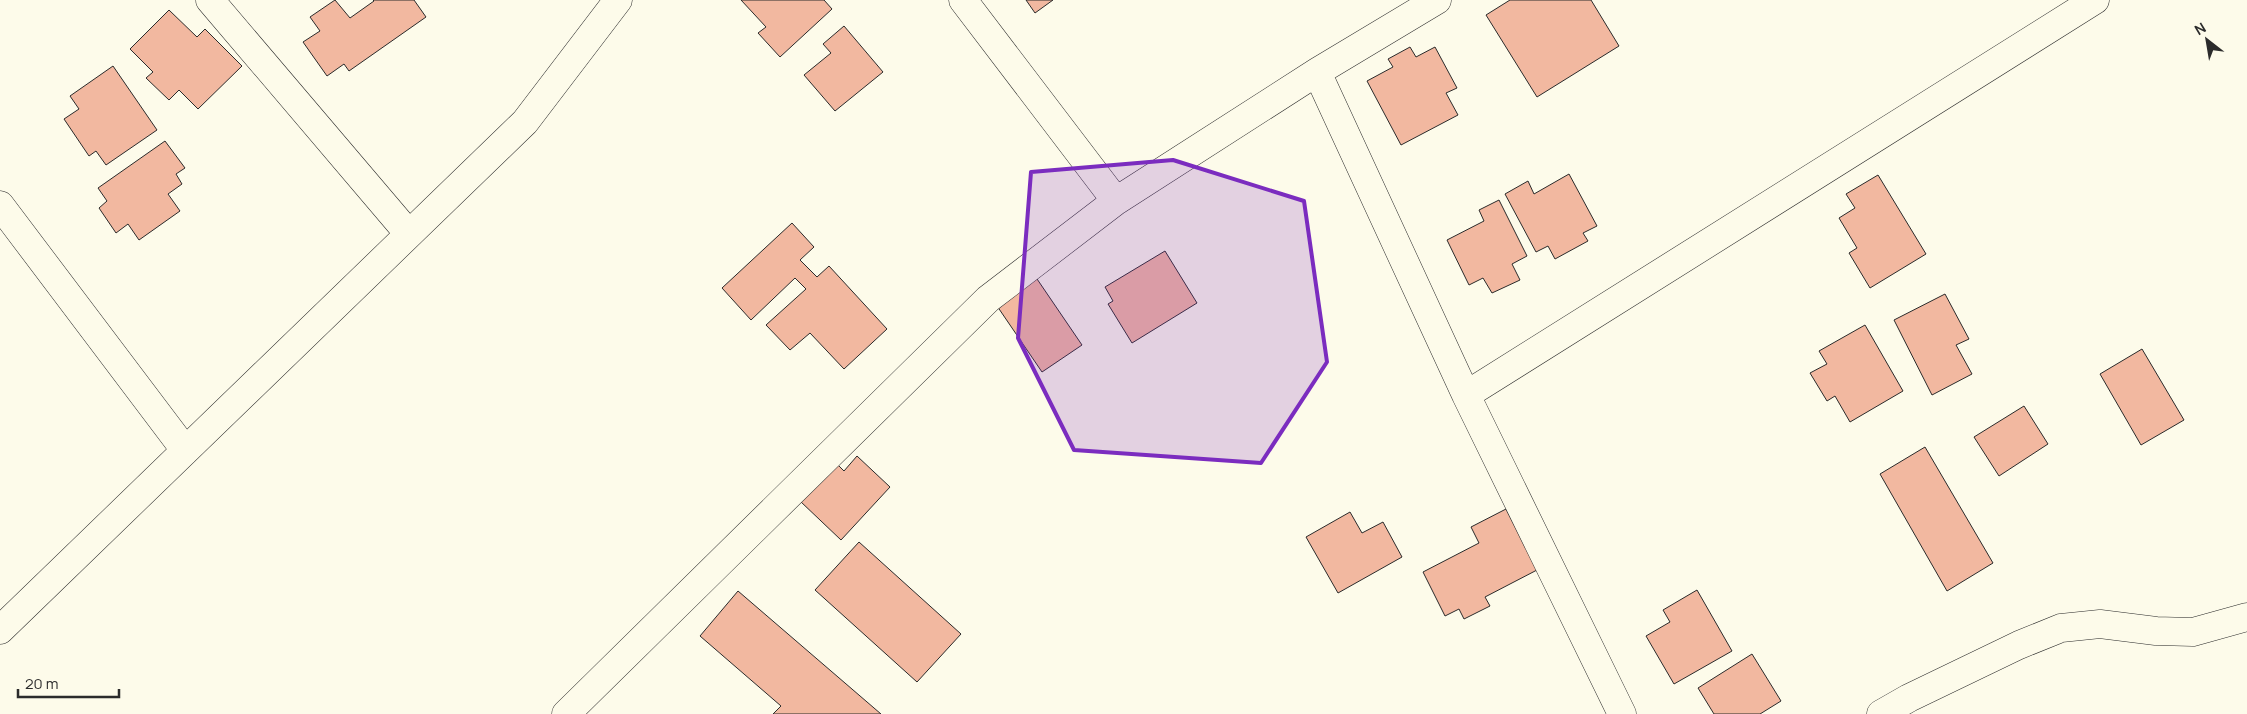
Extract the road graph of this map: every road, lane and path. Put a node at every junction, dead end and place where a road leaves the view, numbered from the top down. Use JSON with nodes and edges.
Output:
{"nodes":[{"id":1,"x":210,"y":0,"type":"edge"},
{"id":2,"x":618,"y":0,"type":"edge"},
{"id":3,"x":963,"y":0,"type":"edge"},
{"id":4,"x":1437,"y":0,"type":"edge"},
{"id":5,"x":2095,"y":0,"type":"edge"},
{"id":6,"x":1317,"y":72,"type":"junction"},
{"id":7,"x":1116,"y":202,"type":"junction"},
{"id":8,"x":0,"y":205,"type":"edge"},
{"id":9,"x":409,"y":234,"type":"junction"},
{"id":10,"x":1466,"y":395,"type":"junction"},
{"id":11,"x":185,"y":450,"type":"junction"},
{"id":12,"x":2247,"y":617,"type":"edge"},
{"id":13,"x":0,"y":630,"type":"edge"},
{"id":14,"x":566,"y":714,"type":"edge"},
{"id":15,"x":1622,"y":714,"type":"edge"},
{"id":16,"x":1882,"y":714,"type":"edge"}],
"edges":[{"from":1,"to":9,"type":"street"},
{"from":2,"to":9,"type":"street"},
{"from":3,"to":7,"type":"street"},
{"from":4,"to":6,"type":"street"},
{"from":5,"to":10,"type":"street"},
{"from":6,"to":7,"type":"street"},
{"from":6,"to":10,"type":"street"},
{"from":7,"to":14,"type":"street"},
{"from":8,"to":11,"type":"street"},
{"from":9,"to":11,"type":"street"},
{"from":10,"to":15,"type":"street"},
{"from":11,"to":13,"type":"street"},
{"from":12,"to":16,"type":"street"}]}
